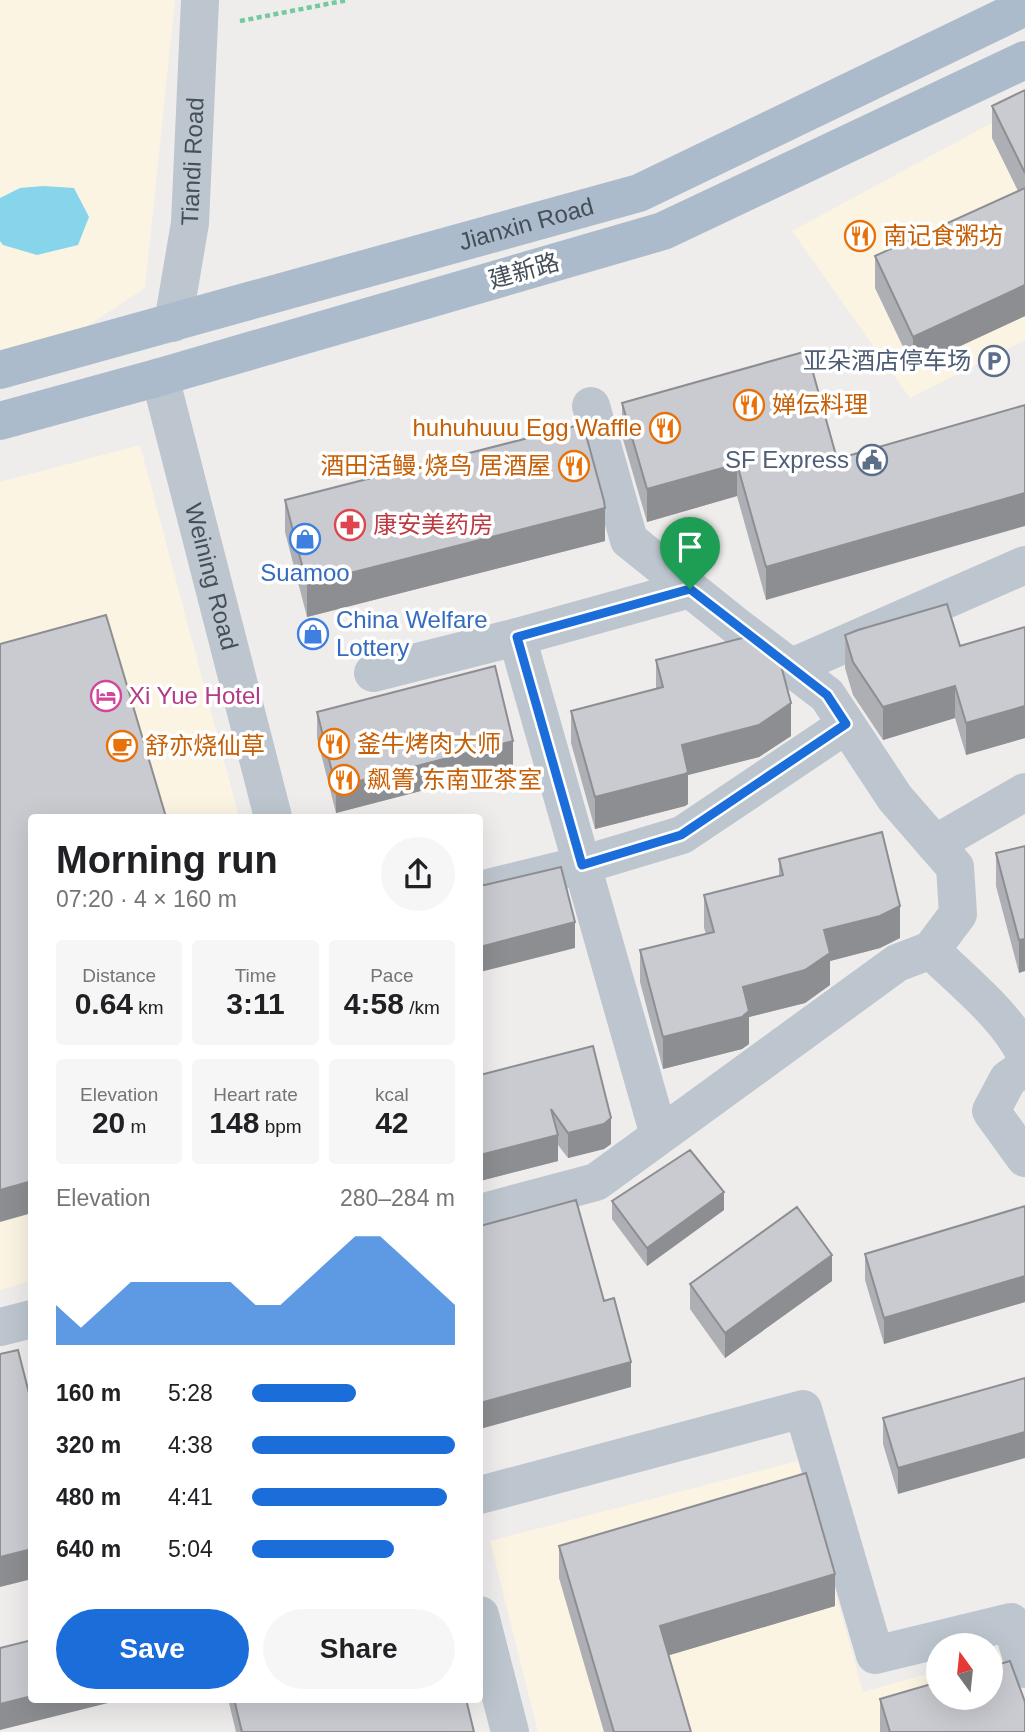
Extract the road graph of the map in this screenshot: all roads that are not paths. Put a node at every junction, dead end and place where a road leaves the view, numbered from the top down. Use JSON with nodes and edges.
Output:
{"nodes":[{"id":1,"x":200,"y":0,"type":"edge"},
{"id":2,"x":1025,"y":7,"type":"edge"},
{"id":3,"x":1025,"y":60,"type":"edge"},
{"id":4,"x":173,"y":323,"type":"junction"},
{"id":5,"x":0,"y":370,"type":"edge"},
{"id":6,"x":160,"y":377,"type":"junction"},
{"id":7,"x":591,"y":406,"type":"dead end"},
{"id":8,"x":0,"y":421,"type":"edge"},
{"id":9,"x":1025,"y":565,"type":"edge"},
{"id":10,"x":690,"y":589,"type":"junction"},
{"id":11,"x":517,"y":637,"type":"junction"},
{"id":12,"x":790,"y":668,"type":"junction"},
{"id":13,"x":373,"y":673,"type":"dead end"},
{"id":14,"x":846,"y":724,"type":"junction"},
{"id":15,"x":1025,"y":792,"type":"edge"},
{"id":16,"x":272,"y":814,"type":"edge"},
{"id":17,"x":935,"y":844,"type":"junction"},
{"id":18,"x":582,"y":865,"type":"junction"},
{"id":19,"x":483,"y":889,"type":"edge"},
{"id":20,"x":931,"y":950,"type":"junction"},
{"id":21,"x":1013,"y":1013,"type":"edge"},
{"id":22,"x":1025,"y":1054,"type":"edge"},
{"id":23,"x":1025,"y":1066,"type":"edge"},
{"id":24,"x":659,"y":1135,"type":"junction"},
{"id":25,"x":1025,"y":1158,"type":"edge"},
{"id":26,"x":483,"y":1212,"type":"edge"},
{"id":27,"x":28,"y":1319,"type":"edge"},
{"id":28,"x":0,"y":1327,"type":"edge"},
{"id":29,"x":483,"y":1494,"type":"edge"},
{"id":30,"x":483,"y":1627,"type":"edge"},
{"id":31,"x":1025,"y":1669,"type":"edge"},
{"id":32,"x":510,"y":1732,"type":"edge"}],
"edges":[{"from":1,"to":4,"type":"street","name":"Tiandi Road"},
{"from":2,"to":4,"type":"main road","name":"Jianxin Road"},
{"from":3,"to":6,"type":"main road","name":"建新路"},
{"from":4,"to":5,"type":"main road","name":"Jianxin Road"},
{"from":6,"to":8,"type":"main road","name":"建新路"},
{"from":6,"to":16,"type":"street","name":"Weining Road"},
{"from":7,"to":10,"type":"street"},
{"from":9,"to":12,"type":"street"},
{"from":10,"to":11,"type":"street"},
{"from":10,"to":12,"type":"street"},
{"from":11,"to":13,"type":"street"},
{"from":11,"to":18,"type":"street"},
{"from":12,"to":14,"type":"street"},
{"from":14,"to":17,"type":"street"},
{"from":14,"to":18,"type":"street"},
{"from":15,"to":17,"type":"street"},
{"from":17,"to":20,"type":"street"},
{"from":18,"to":19,"type":"street"},
{"from":18,"to":24,"type":"street"},
{"from":20,"to":21,"type":"street"},
{"from":20,"to":24,"type":"street"},
{"from":21,"to":22,"type":"street"},
{"from":23,"to":25,"type":"street"},
{"from":24,"to":26,"type":"street"},
{"from":27,"to":28,"type":"street"},
{"from":29,"to":31,"type":"street"},
{"from":30,"to":32,"type":"street"}]}
